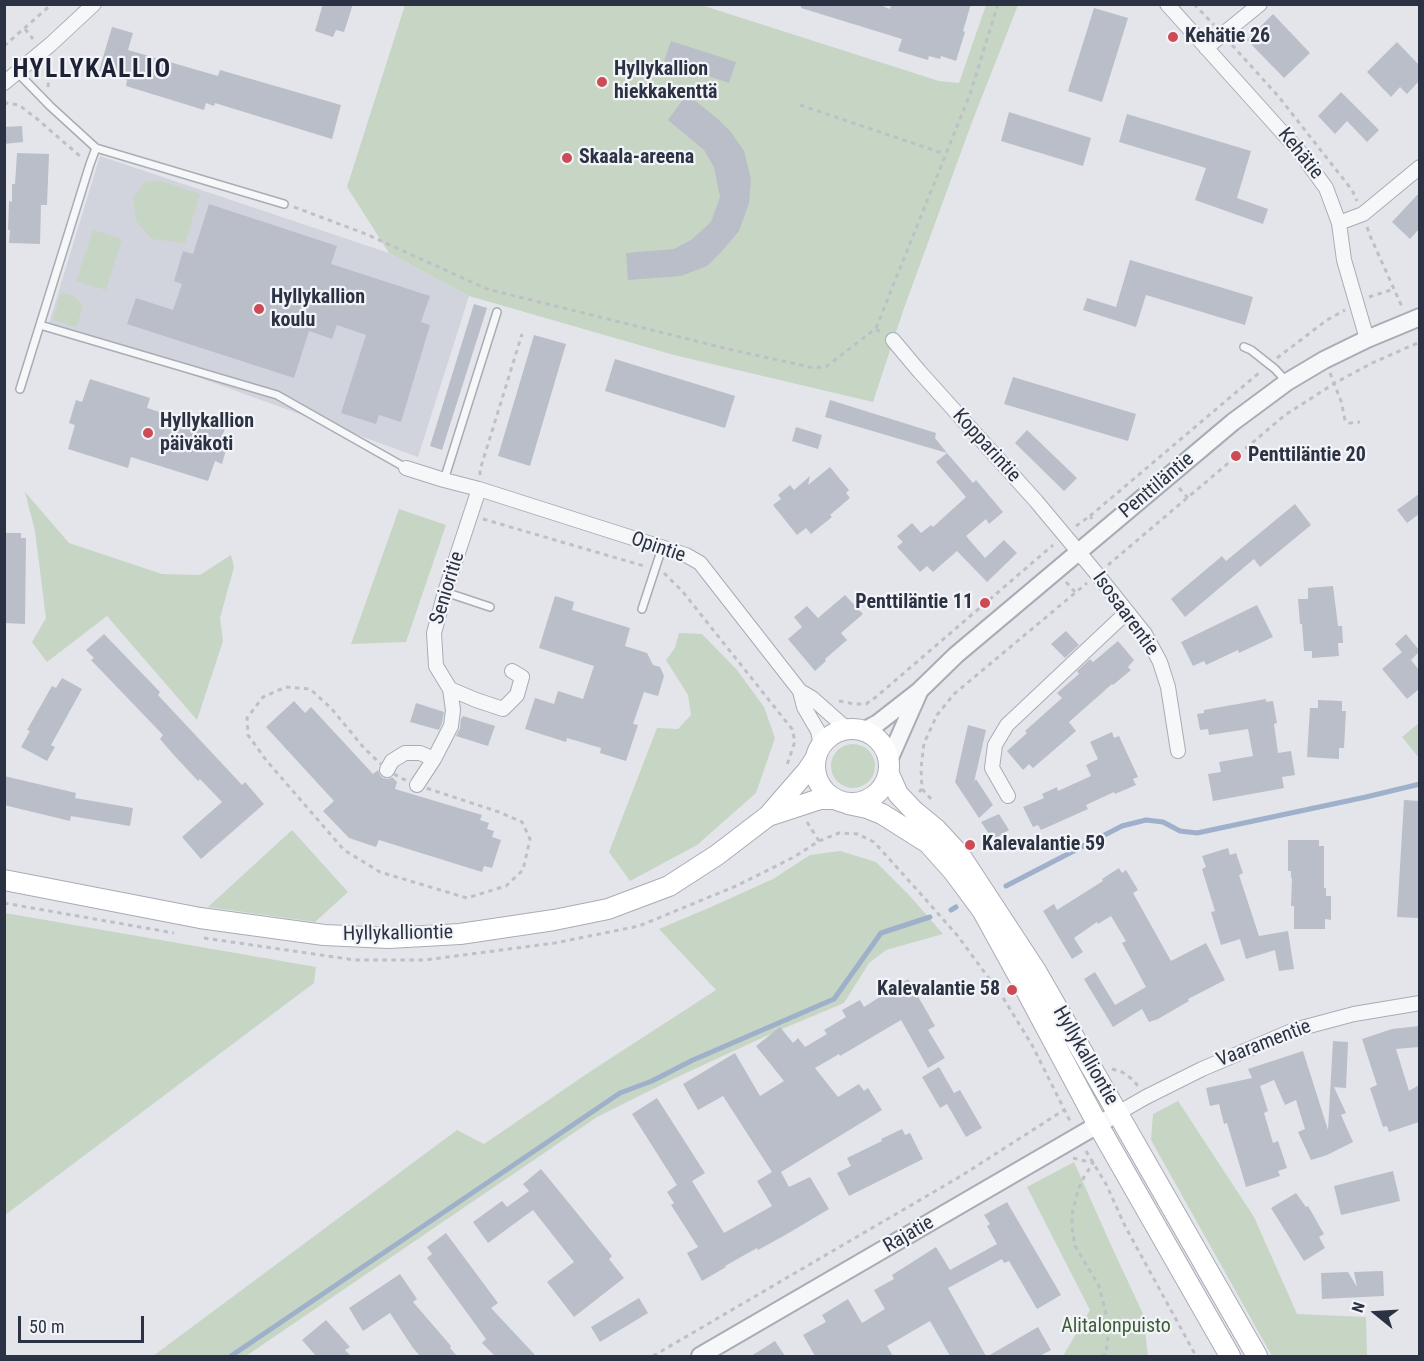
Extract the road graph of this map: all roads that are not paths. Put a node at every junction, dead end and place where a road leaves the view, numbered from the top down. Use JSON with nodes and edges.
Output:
{"nodes":[{"id":1,"x":94,"y":4,"type":"edge"},
{"id":2,"x":1167,"y":4,"type":"edge"},
{"id":3,"x":1260,"y":4,"type":"edge"},
{"id":4,"x":1206,"y":48,"type":"junction"},
{"id":5,"x":17,"y":72,"type":"junction"},
{"id":6,"x":4,"y":83,"type":"edge"},
{"id":7,"x":96,"y":148,"type":"junction"},
{"id":8,"x":1419,"y":168,"type":"edge"},
{"id":9,"x":284,"y":204,"type":"road end"},
{"id":10,"x":1340,"y":223,"type":"junction"},
{"id":11,"x":497,"y":312,"type":"dead end"},
{"id":12,"x":1419,"y":317,"type":"edge"},
{"id":13,"x":40,"y":325,"type":"junction"},
{"id":14,"x":1367,"y":339,"type":"junction"},
{"id":15,"x":893,"y":340,"type":"road end"},
{"id":16,"x":1244,"y":347,"type":"dead end"},
{"id":17,"x":1287,"y":382,"type":"junction"},
{"id":18,"x":20,"y":389,"type":"dead end"},
{"id":19,"x":406,"y":468,"type":"joint"},
{"id":20,"x":444,"y":480,"type":"junction"},
{"id":21,"x":479,"y":489,"type":"junction"},
{"id":22,"x":662,"y":548,"type":"junction"},
{"id":23,"x":1079,"y":552,"type":"junction"},
{"id":24,"x":445,"y":592,"type":"junction"},
{"id":25,"x":490,"y":607,"type":"dead end"},
{"id":26,"x":642,"y":609,"type":"dead end"},
{"id":27,"x":1127,"y":612,"type":"junction"},
{"id":28,"x":512,"y":671,"type":"dead end"},
{"id":29,"x":450,"y":689,"type":"junction"},
{"id":30,"x":800,"y":691,"type":"junction"},
{"id":31,"x":919,"y":691,"type":"junction"},
{"id":32,"x":855,"y":730,"type":"junction"},
{"id":33,"x":1178,"y":751,"type":"dead end"},
{"id":34,"x":818,"y":752,"type":"junction"},
{"id":35,"x":434,"y":759,"type":"junction"},
{"id":36,"x":889,"y":767,"type":"junction"},
{"id":37,"x":387,"y":770,"type":"road end"},
{"id":38,"x":417,"y":785,"type":"road end"},
{"id":39,"x":1008,"y":796,"type":"dead end"},
{"id":40,"x":793,"y":799,"type":"junction"},
{"id":41,"x":841,"y":802,"type":"junction"},
{"id":42,"x":4,"y":880,"type":"edge"},
{"id":43,"x":1419,"y":1003,"type":"edge"},
{"id":44,"x":1118,"y":1113,"type":"junction"},
{"id":45,"x":1098,"y":1125,"type":"junction"},
{"id":46,"x":700,"y":1356,"type":"edge"},
{"id":47,"x":1230,"y":1356,"type":"edge"},
{"id":48,"x":1257,"y":1356,"type":"edge"}],
"edges":[{"from":1,"to":5,"type":"street"},
{"from":2,"to":4,"type":"street","name":"Kehätie"},
{"from":3,"to":4,"type":"street"},
{"from":4,"to":10,"type":"street","name":"Kehätie"},
{"from":5,"to":6,"type":"street"},
{"from":5,"to":7,"type":"lane"},
{"from":7,"to":9,"type":"lane"},
{"from":7,"to":13,"type":"lane"},
{"from":8,"to":10,"type":"street"},
{"from":10,"to":14,"type":"street","name":"Kehätie"},
{"from":11,"to":20,"type":"lane"},
{"from":12,"to":14,"type":"street","name":"Penttiläntie"},
{"from":13,"to":18,"type":"lane"},
{"from":13,"to":19,"type":"lane"},
{"from":14,"to":17,"type":"street","name":"Penttiläntie"},
{"from":15,"to":23,"type":"street","name":"Kopparintie"},
{"from":16,"to":17,"type":"lane"},
{"from":17,"to":23,"type":"street","name":"Penttiläntie"},
{"from":19,"to":20,"type":"street","name":"Opintie"},
{"from":20,"to":21,"type":"street","name":"Opintie"},
{"from":21,"to":22,"type":"street","name":"Opintie"},
{"from":21,"to":24,"type":"street","name":"Senioritie"},
{"from":22,"to":26,"type":"lane"},
{"from":22,"to":30,"type":"street","name":"Opintie"},
{"from":23,"to":27,"type":"street","name":"Isosaarentie"},
{"from":23,"to":31,"type":"street","name":"Penttiläntie"},
{"from":24,"to":25,"type":"lane"},
{"from":24,"to":29,"type":"street","name":"Senioritie"},
{"from":27,"to":33,"type":"street","name":"Isosaarentie"},
{"from":27,"to":39,"type":"street"},
{"from":28,"to":29,"type":"street"},
{"from":29,"to":35,"type":"street"},
{"from":30,"to":32,"type":"street"},
{"from":30,"to":34,"type":"street","name":"Opintie"},
{"from":31,"to":32,"type":"street","name":"Penttiläntie"},
{"from":31,"to":36,"type":"street","name":"Penttiläntie"},
{"from":32,"to":34,"type":"main road"},
{"from":32,"to":36,"type":"main road"},
{"from":34,"to":40,"type":"main road"},
{"from":34,"to":41,"type":"main road"},
{"from":35,"to":37,"type":"street"},
{"from":35,"to":38,"type":"street"},
{"from":36,"to":41,"type":"main road"},
{"from":36,"to":44,"type":"main road","name":"Hyllykalliontie"},
{"from":40,"to":41,"type":"main road","name":"Hyllykalliontie"},
{"from":40,"to":42,"type":"main road","name":"Hyllykalliontie"},
{"from":41,"to":45,"type":"main road","name":"Hyllykalliontie"},
{"from":43,"to":44,"type":"street","name":"Vaaramentie"},
{"from":44,"to":45,"type":"street","name":"Rajatie"},
{"from":44,"to":48,"type":"main road","name":"Hyllykalliontie"},
{"from":45,"to":46,"type":"street","name":"Rajatie"},
{"from":45,"to":47,"type":"main road","name":"Hyllykalliontie"}]}
